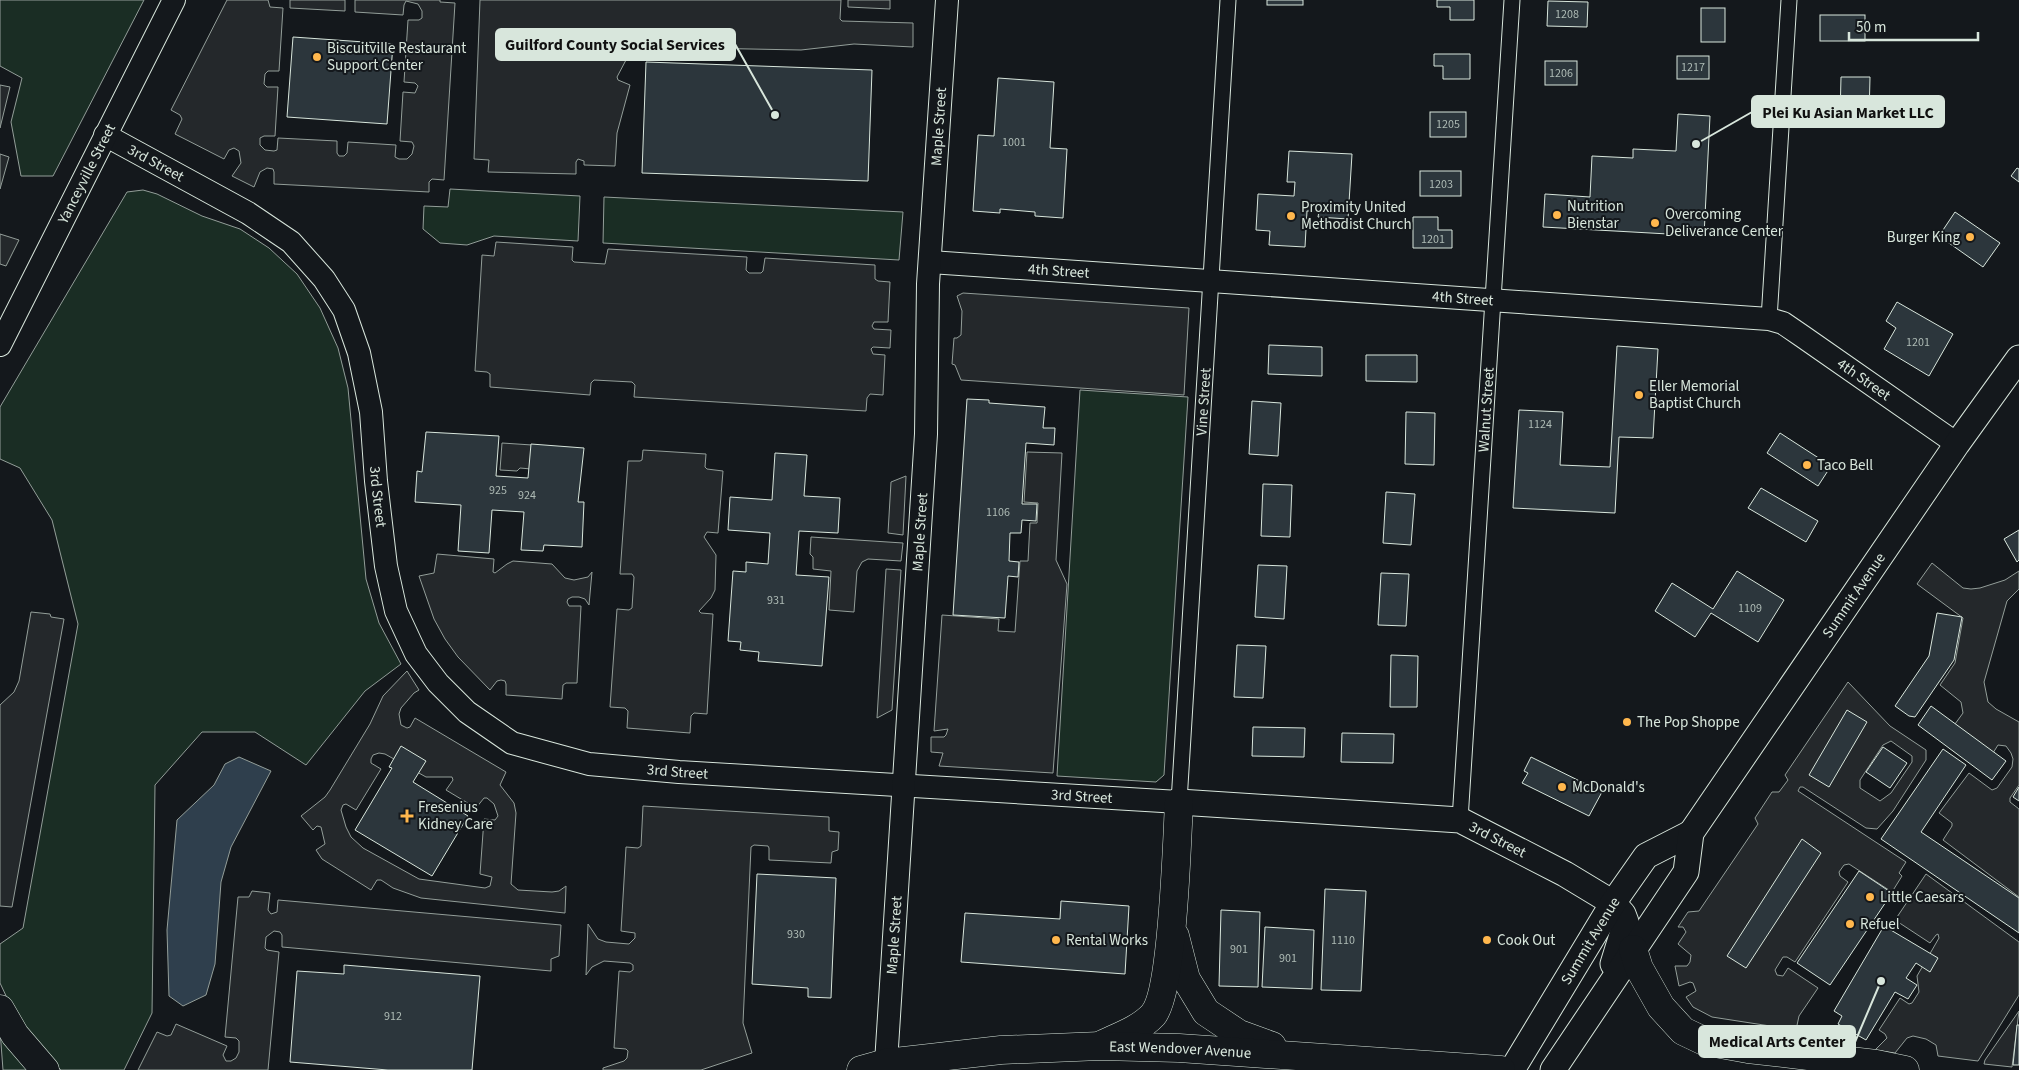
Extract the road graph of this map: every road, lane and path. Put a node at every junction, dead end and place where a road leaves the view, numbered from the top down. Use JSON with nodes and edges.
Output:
{"nodes":[{"id":1,"x":174,"y":0,"type":"edge"},
{"id":2,"x":947,"y":0,"type":"edge"},
{"id":3,"x":1228,"y":0,"type":"edge"},
{"id":4,"x":1512,"y":0,"type":"edge"},
{"id":5,"x":1789,"y":0,"type":"edge"},
{"id":6,"x":105,"y":135,"type":"junction"},
{"id":7,"x":930,"y":262,"type":"junction"},
{"id":8,"x":1210,"y":282,"type":"junction"},
{"id":9,"x":1494,"y":300,"type":"junction"},
{"id":10,"x":1769,"y":319,"type":"junction"},
{"id":11,"x":0,"y":345,"type":"edge"},
{"id":12,"x":2019,"y":358,"type":"edge"},
{"id":13,"x":1957,"y":444,"type":"junction"},
{"id":14,"x":904,"y":786,"type":"junction"},
{"id":15,"x":1179,"y":802,"type":"junction"},
{"id":16,"x":1460,"y":820,"type":"junction"},
{"id":17,"x":1691,"y":833,"type":"junction"},
{"id":18,"x":1613,"y":903,"type":"junction"},
{"id":19,"x":1172,"y":925,"type":"junction"},
{"id":20,"x":1634,"y":949,"type":"junction"},
{"id":21,"x":1604,"y":992,"type":"junction"},
{"id":22,"x":0,"y":1009,"type":"edge"},
{"id":23,"x":1100,"y":1046,"type":"junction"},
{"id":24,"x":1302,"y":1056,"type":"junction"},
{"id":25,"x":877,"y":1068,"type":"edge"},
{"id":26,"x":45,"y":1070,"type":"edge"},
{"id":27,"x":1501,"y":1070,"type":"edge"},
{"id":28,"x":1512,"y":1070,"type":"edge"},
{"id":29,"x":1553,"y":1070,"type":"edge"},
{"id":30,"x":1905,"y":1070,"type":"edge"}],
"edges":[{"from":1,"to":6,"type":"street","name":"Yanceyville Street"},
{"from":2,"to":7,"type":"street","name":"Maple Street"},
{"from":3,"to":8,"type":"street","name":"Vine Street"},
{"from":4,"to":9,"type":"street","name":"Walnut Street"},
{"from":5,"to":10,"type":"street"},
{"from":6,"to":11,"type":"street","name":"Yanceyville Street"},
{"from":6,"to":14,"type":"street","name":"3rd Street"},
{"from":7,"to":8,"type":"street","name":"4th Street"},
{"from":7,"to":14,"type":"street","name":"Maple Street"},
{"from":8,"to":9,"type":"street","name":"4th Street"},
{"from":8,"to":15,"type":"street","name":"Vine Street"},
{"from":9,"to":10,"type":"street","name":"4th Street"},
{"from":9,"to":16,"type":"street","name":"Walnut Street"},
{"from":10,"to":13,"type":"street","name":"4th Street"},
{"from":12,"to":13,"type":"main road","name":"Summit Avenue"},
{"from":13,"to":17,"type":"main road","name":"Summit Avenue"},
{"from":14,"to":15,"type":"street","name":"3rd Street"},
{"from":14,"to":25,"type":"street","name":"Maple Street"},
{"from":15,"to":16,"type":"main road","name":"3rd Street"},
{"from":15,"to":19,"type":"highway"},
{"from":16,"to":18,"type":"main road","name":"3rd Street"},
{"from":17,"to":18,"type":"main road","name":"Summit Avenue"},
{"from":17,"to":20,"type":"main road","name":"Summit Avenue"},
{"from":18,"to":21,"type":"main road"},
{"from":18,"to":28,"type":"main road","name":"Summit Avenue"},
{"from":19,"to":23,"type":"highway"},
{"from":19,"to":24,"type":"highway"},
{"from":20,"to":21,"type":"main road","name":"Summit Avenue"},
{"from":20,"to":30,"type":"highway"},
{"from":21,"to":29,"type":"main road","name":"Summit Avenue"},
{"from":22,"to":26,"type":"highway"},
{"from":23,"to":24,"type":"highway","name":"East Wendover Avenue"},
{"from":23,"to":25,"type":"highway","name":"East Wendover Avenue"},
{"from":24,"to":27,"type":"highway","name":"East Wendover Avenue"}]}
